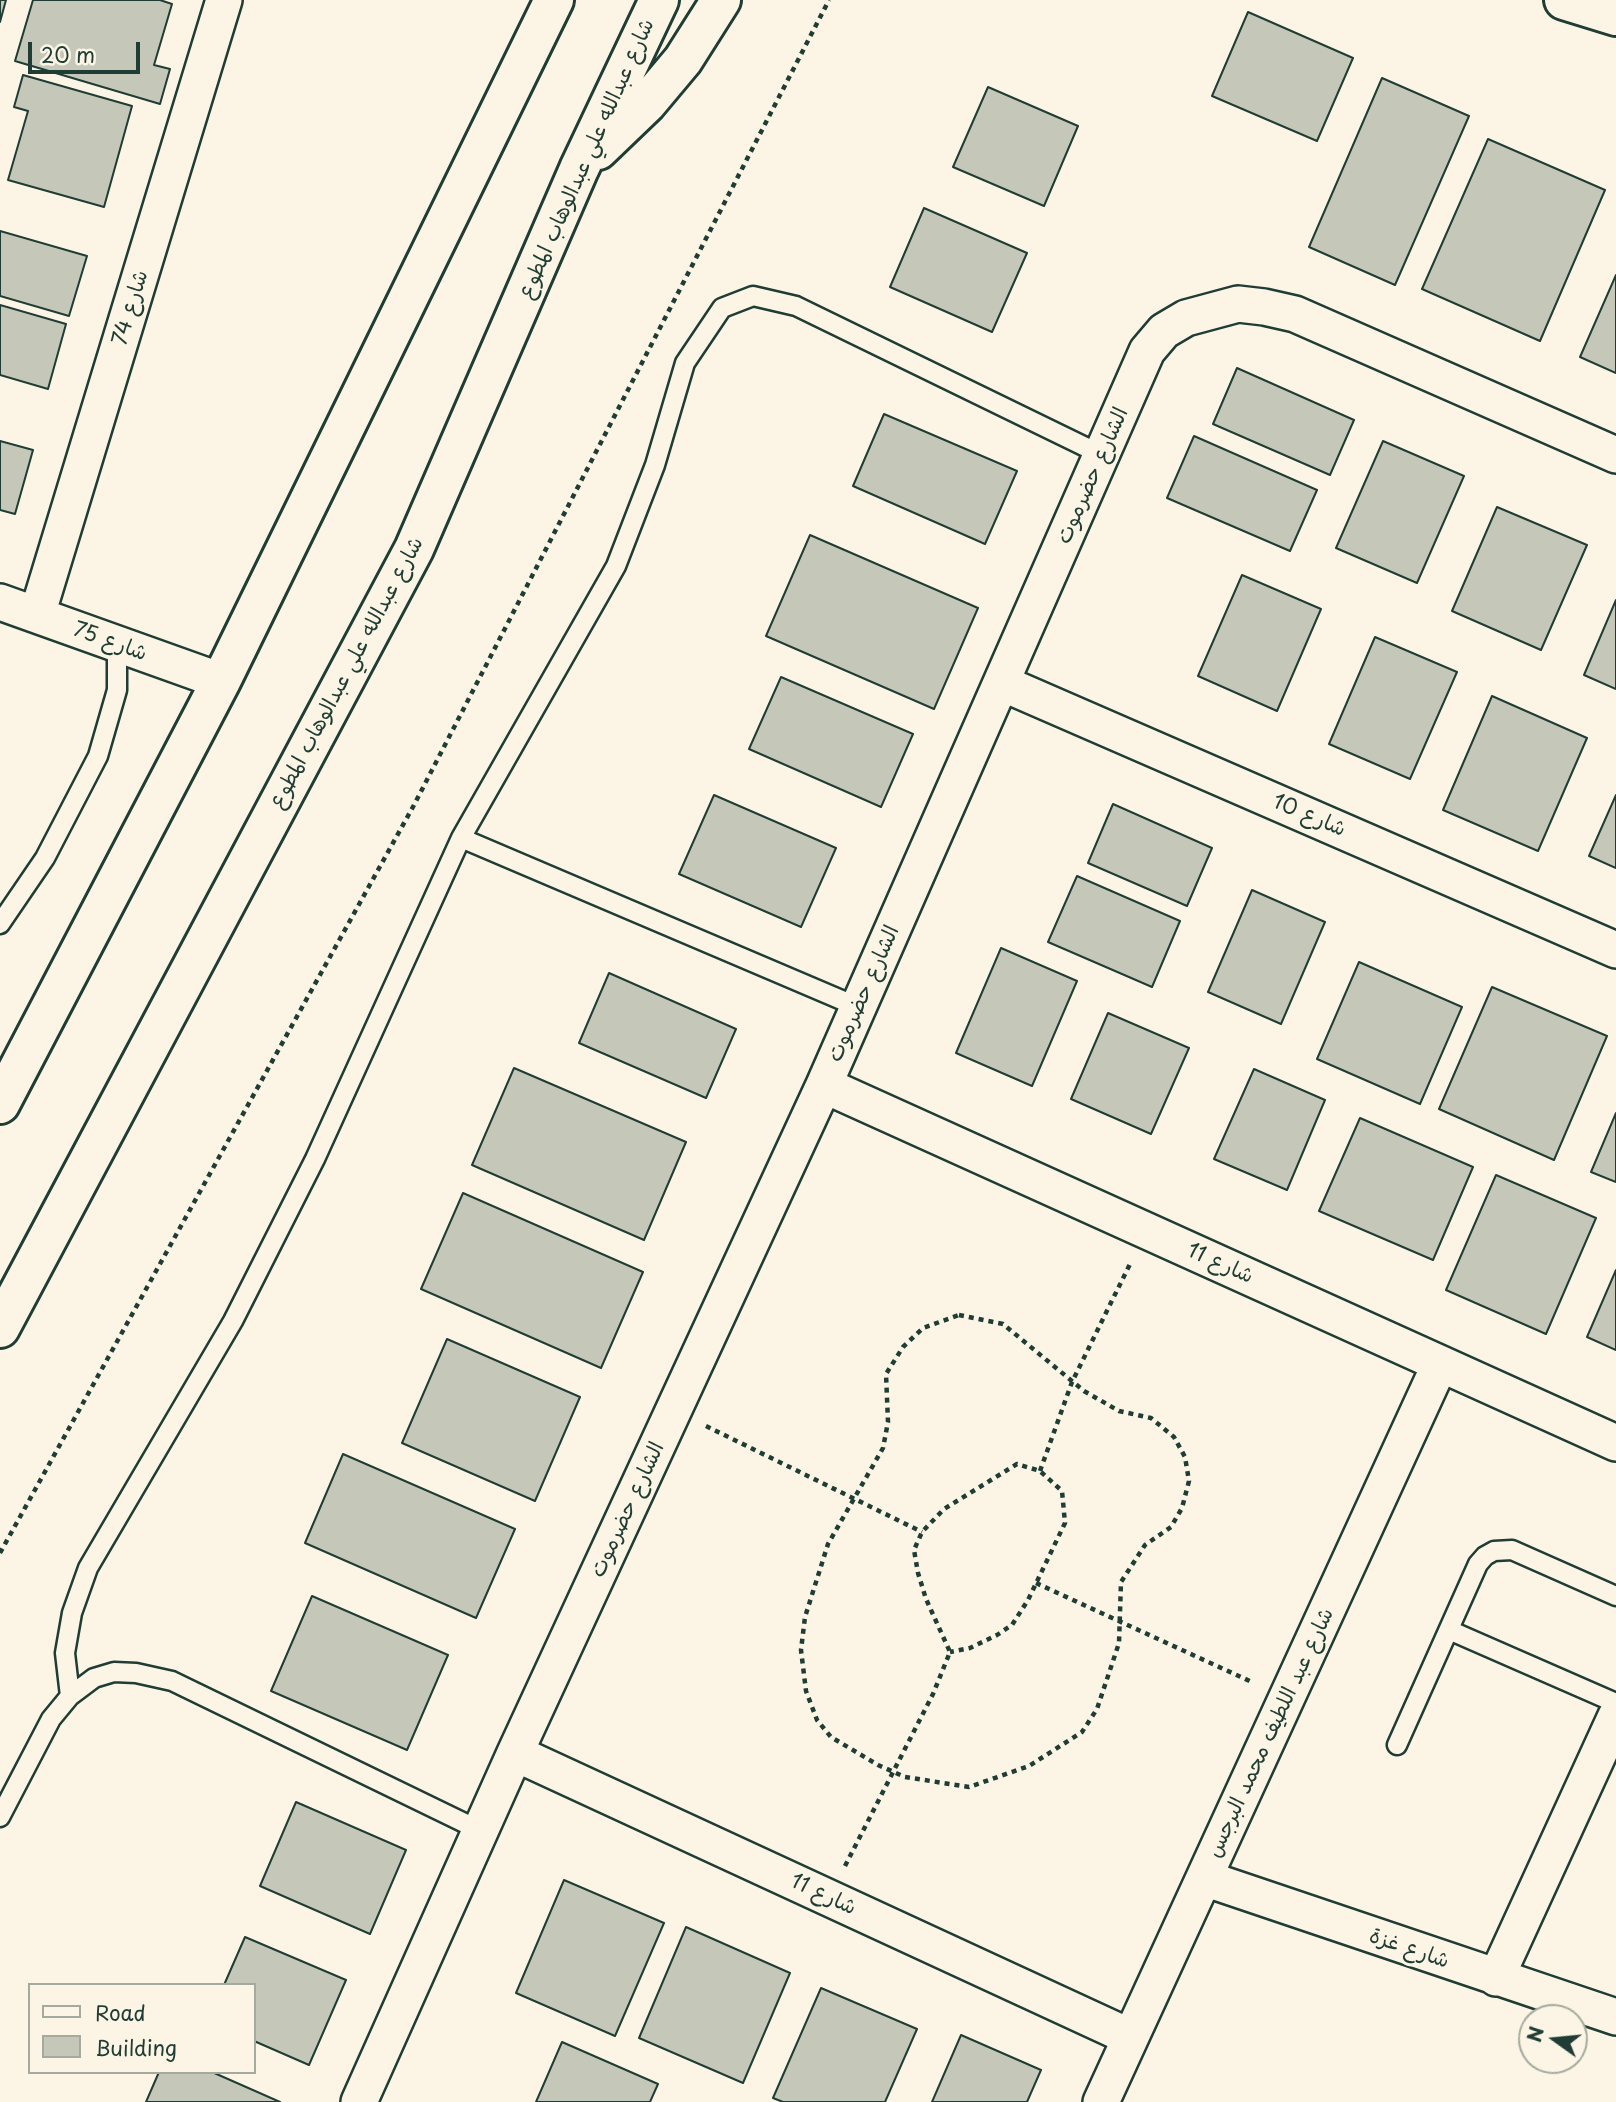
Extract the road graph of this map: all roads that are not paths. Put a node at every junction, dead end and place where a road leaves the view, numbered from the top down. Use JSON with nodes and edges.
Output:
{"nodes":[{"id":1,"x":224,"y":0,"type":"edge"},
{"id":2,"x":554,"y":0,"type":"edge"},
{"id":3,"x":659,"y":0,"type":"edge"},
{"id":4,"x":721,"y":0,"type":"edge"},
{"id":5,"x":1564,"y":0,"type":"edge"},
{"id":6,"x":1616,"y":16,"type":"edge"},
{"id":7,"x":579,"y":169,"type":"junction"},
{"id":8,"x":1102,"y":455,"type":"junction"},
{"id":9,"x":1616,"y":455,"type":"edge"},
{"id":10,"x":0,"y":602,"type":"edge"},
{"id":11,"x":37,"y":615,"type":"junction"},
{"id":12,"x":110,"y":642,"type":"junction"},
{"id":13,"x":220,"y":681,"type":"junction"},
{"id":14,"x":1002,"y":683,"type":"junction"},
{"id":15,"x":461,"y":838,"type":"junction"},
{"id":16,"x":0,"y":924,"type":"edge"},
{"id":17,"x":1616,"y":950,"type":"edge"},
{"id":18,"x":858,"y":1007,"type":"junction"},
{"id":19,"x":824,"y":1085,"type":"junction"},
{"id":20,"x":0,"y":1104,"type":"edge"},
{"id":21,"x":0,"y":1328,"type":"edge"},
{"id":22,"x":1440,"y":1364,"type":"junction"},
{"id":23,"x":1616,"y":1443,"type":"edge"},
{"id":24,"x":1616,"y":1596,"type":"edge"},
{"id":25,"x":1449,"y":1630,"type":"junction"},
{"id":26,"x":70,"y":1696,"type":"junction"},
{"id":27,"x":1616,"y":1703,"type":"edge"},
{"id":28,"x":1616,"y":1716,"type":"edge"},
{"id":29,"x":1397,"y":1745,"type":"dead end"},
{"id":30,"x":515,"y":1754,"type":"junction"},
{"id":31,"x":0,"y":1817,"type":"edge"},
{"id":32,"x":481,"y":1831,"type":"junction"},
{"id":33,"x":1204,"y":1878,"type":"junction"},
{"id":34,"x":1496,"y":1978,"type":"junction"},
{"id":35,"x":1616,"y":2017,"type":"edge"},
{"id":36,"x":1130,"y":2036,"type":"junction"},
{"id":37,"x":359,"y":2102,"type":"edge"},
{"id":38,"x":1101,"y":2102,"type":"edge"}],
"edges":[{"from":1,"to":11,"type":"street","name":"شارع 74"},
{"from":2,"to":13,"type":"main road"},
{"from":3,"to":7,"type":"main road","name":"شارع عبدالله علي عبدالوهاب المطوع"},
{"from":4,"to":7,"type":"main road"},
{"from":5,"to":6,"type":"main road"},
{"from":7,"to":21,"type":"main road","name":"شارع عبدالله علي عبدالوهاب المطوع"},
{"from":8,"to":9,"type":"street","name":"الشارع حضرموت"},
{"from":8,"to":14,"type":"street","name":"الشارع حضرموت"},
{"from":8,"to":15,"type":"lane"},
{"from":10,"to":11,"type":"street","name":"شارع 75"},
{"from":11,"to":12,"type":"street","name":"شارع 75"},
{"from":12,"to":13,"type":"street","name":"شارع 75"},
{"from":12,"to":16,"type":"lane"},
{"from":13,"to":20,"type":"main road"},
{"from":14,"to":17,"type":"street","name":"شارع 10"},
{"from":14,"to":18,"type":"street","name":"الشارع حضرموت"},
{"from":15,"to":18,"type":"lane"},
{"from":15,"to":26,"type":"lane"},
{"from":18,"to":19,"type":"street","name":"الشارع حضرموت"},
{"from":19,"to":22,"type":"street","name":"شارع 11"},
{"from":19,"to":30,"type":"street","name":"الشارع حضرموت"},
{"from":22,"to":23,"type":"street","name":"شارع 11"},
{"from":22,"to":33,"type":"street","name":"شارع عبد اللطيف محمد البرجس"},
{"from":24,"to":25,"type":"lane"},
{"from":25,"to":27,"type":"lane"},
{"from":25,"to":29,"type":"lane"},
{"from":26,"to":31,"type":"lane"},
{"from":26,"to":32,"type":"lane"},
{"from":28,"to":34,"type":"street"},
{"from":30,"to":32,"type":"street","name":"الشارع حضرموت"},
{"from":30,"to":36,"type":"street","name":"شارع 11"},
{"from":32,"to":37,"type":"street","name":"الشارع حضرموت"},
{"from":33,"to":34,"type":"street","name":"شارع غزة"},
{"from":33,"to":36,"type":"street","name":"شارع عبد اللطيف محمد البرجس"},
{"from":34,"to":35,"type":"street","name":"شارع غزة"},
{"from":36,"to":38,"type":"street","name":"شارع عبد اللطيف محمد البرجس"}]}
